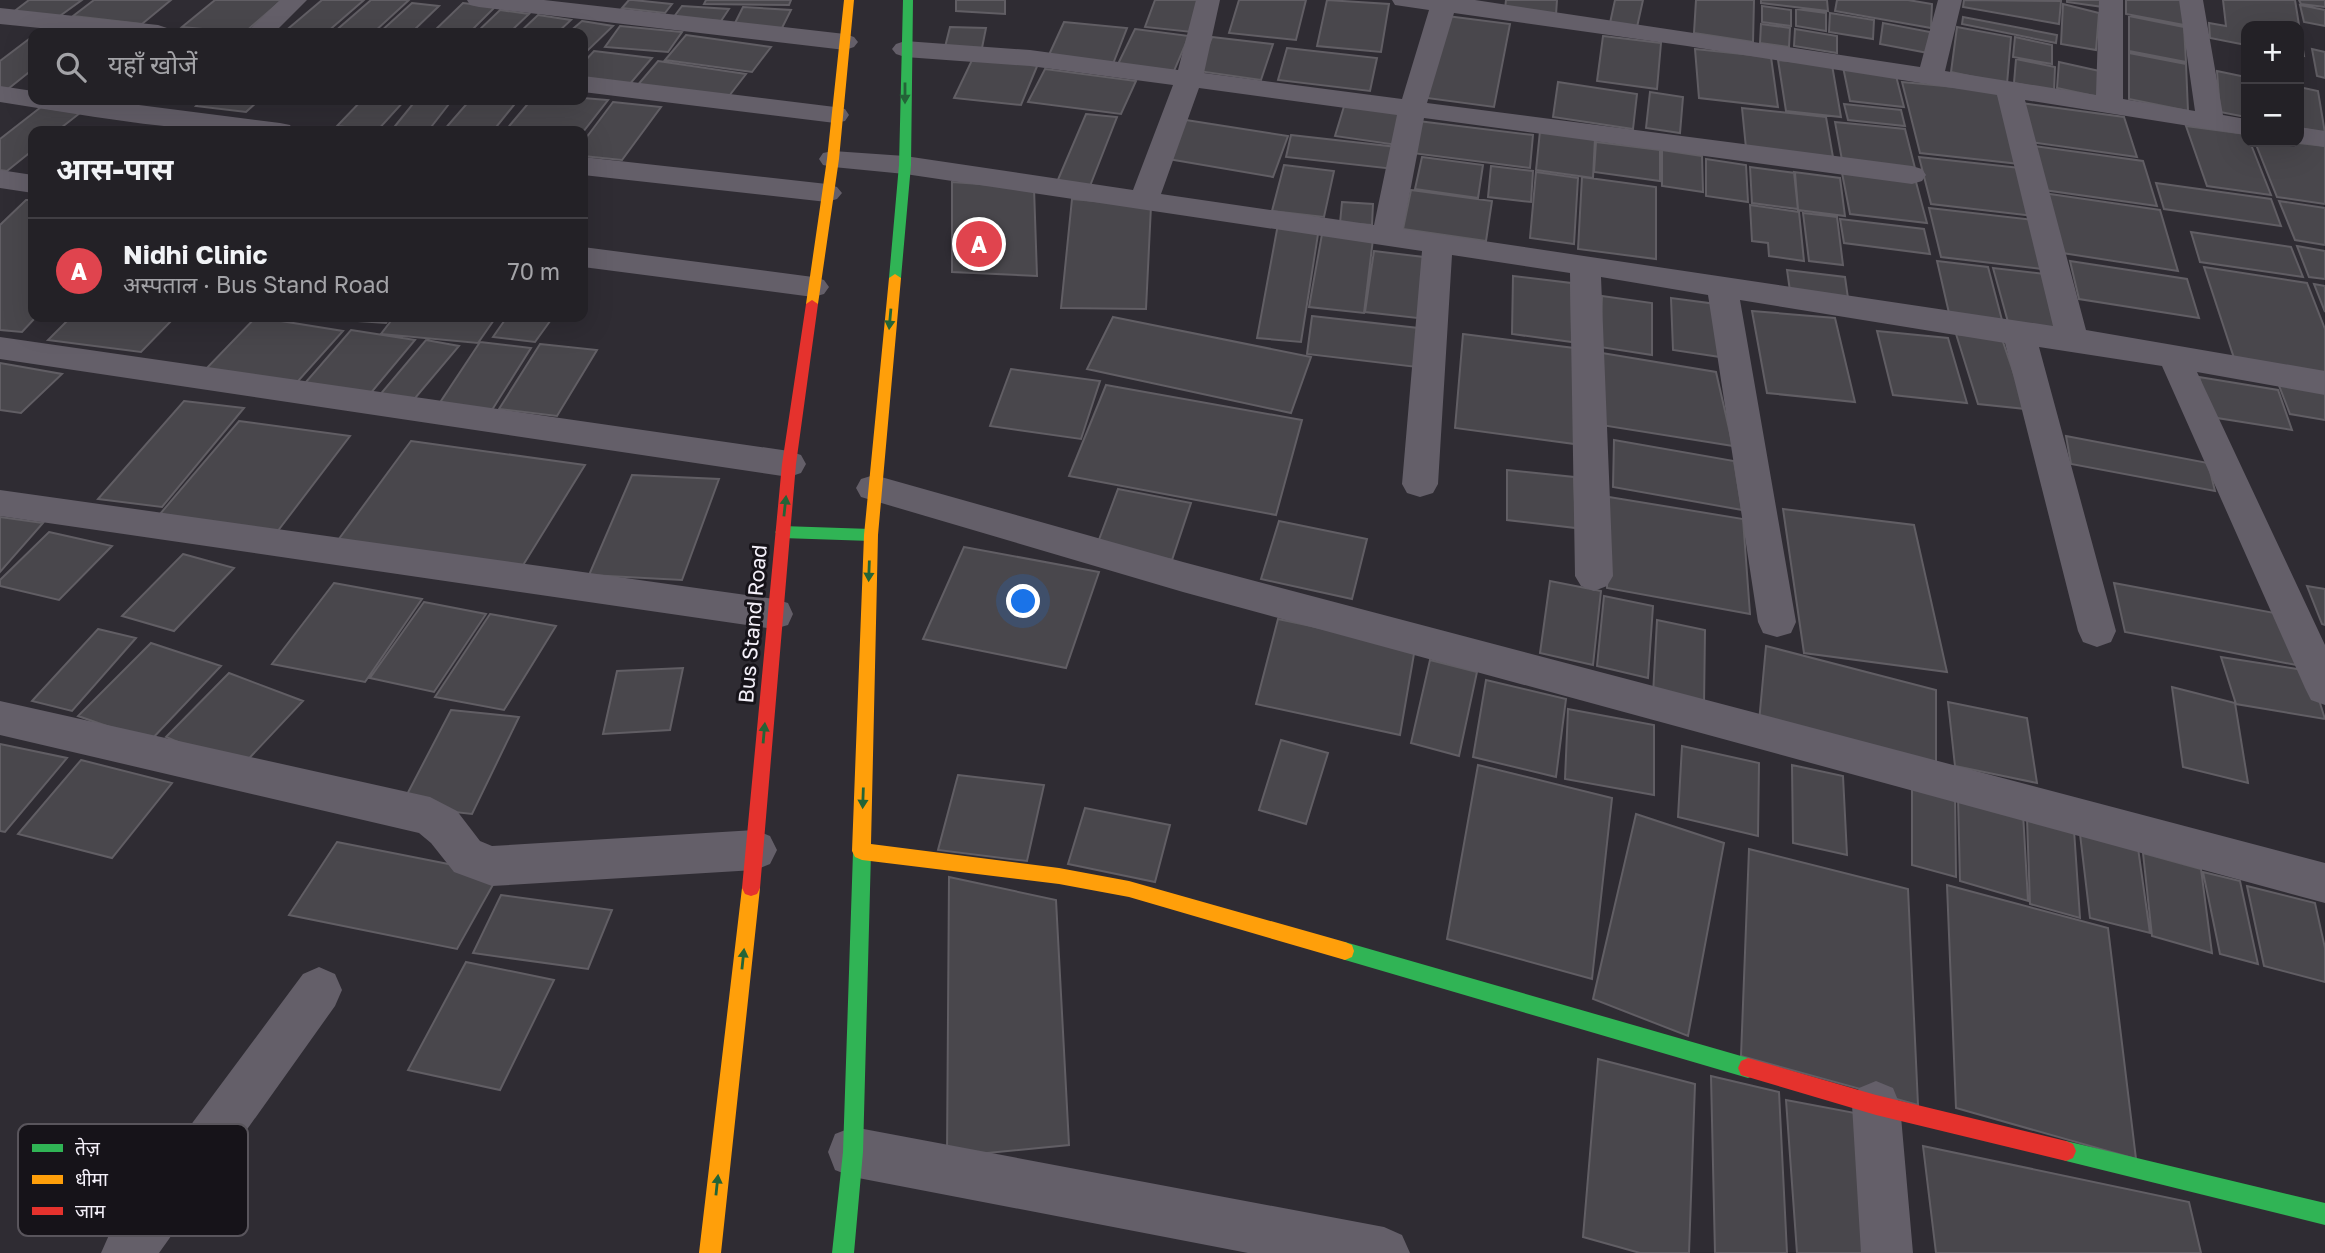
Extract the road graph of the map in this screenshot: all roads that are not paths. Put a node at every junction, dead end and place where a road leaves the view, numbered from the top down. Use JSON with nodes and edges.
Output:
{"nodes":[{"id":1,"x":295,"y":0,"type":"edge"},
{"id":2,"x":479,"y":0,"type":"edge"},
{"id":3,"x":849,"y":0,"type":"edge"},
{"id":4,"x":908,"y":0,"type":"edge"},
{"id":5,"x":1208,"y":0,"type":"edge"},
{"id":6,"x":1404,"y":0,"type":"edge"},
{"id":7,"x":1950,"y":0,"type":"edge"},
{"id":8,"x":2111,"y":0,"type":"edge"},
{"id":9,"x":2192,"y":0,"type":"edge"},
{"id":10,"x":1444,"y":2,"type":"edge"},
{"id":11,"x":0,"y":16,"type":"edge"},
{"id":12,"x":112,"y":28,"type":"edge"},
{"id":13,"x":264,"y":28,"type":"edge"},
{"id":14,"x":845,"y":42,"type":"junction"},
{"id":15,"x":905,"y":49,"type":"junction"},
{"id":16,"x":1931,"y":75,"type":"junction"},
{"id":17,"x":1189,"y":79,"type":"junction"},
{"id":18,"x":588,"y":85,"type":"edge"},
{"id":19,"x":2009,"y":90,"type":"junction"},
{"id":20,"x":0,"y":94,"type":"edge"},
{"id":21,"x":28,"y":98,"type":"edge"},
{"id":22,"x":64,"y":105,"type":"edge"},
{"id":23,"x":182,"y":105,"type":"edge"},
{"id":24,"x":2109,"y":106,"type":"junction"},
{"id":25,"x":1412,"y":110,"type":"junction"},
{"id":26,"x":835,"y":115,"type":"junction"},
{"id":27,"x":2210,"y":121,"type":"junction"},
{"id":28,"x":160,"y":125,"type":"edge"},
{"id":29,"x":180,"y":126,"type":"edge"},
{"id":30,"x":2241,"y":126,"type":"edge"},
{"id":31,"x":2304,"y":136,"type":"edge"},
{"id":32,"x":2325,"y":139,"type":"edge"},
{"id":33,"x":833,"y":159,"type":"junction"},
{"id":34,"x":905,"y":165,"type":"junction"},
{"id":35,"x":588,"y":167,"type":"edge"},
{"id":36,"x":1912,"y":175,"type":"dead end"},
{"id":37,"x":0,"y":179,"type":"edge"},
{"id":38,"x":28,"y":183,"type":"edge"},
{"id":39,"x":827,"y":193,"type":"junction"},
{"id":40,"x":1144,"y":199,"type":"junction"},
{"id":41,"x":1387,"y":236,"type":"junction"},
{"id":42,"x":1438,"y":244,"type":"junction"},
{"id":43,"x":588,"y":258,"type":"edge"},
{"id":44,"x":1585,"y":265,"type":"junction"},
{"id":45,"x":813,"y":287,"type":"junction"},
{"id":46,"x":1722,"y":287,"type":"junction"},
{"id":47,"x":2019,"y":334,"type":"junction"},
{"id":48,"x":2072,"y":339,"type":"junction"},
{"id":49,"x":0,"y":348,"type":"edge"},
{"id":50,"x":2175,"y":359,"type":"junction"},
{"id":51,"x":2325,"y":383,"type":"edge"},
{"id":52,"x":789,"y":464,"type":"junction"},
{"id":53,"x":1420,"y":484,"type":"dead end"},
{"id":54,"x":874,"y":488,"type":"junction"},
{"id":55,"x":0,"y":503,"type":"edge"},
{"id":56,"x":782,"y":532,"type":"junction"},
{"id":57,"x":871,"y":535,"type":"junction"},
{"id":58,"x":1594,"y":576,"type":"dead end"},
{"id":59,"x":774,"y":614,"type":"junction"},
{"id":60,"x":1777,"y":622,"type":"dead end"},
{"id":61,"x":2097,"y":631,"type":"dead end"},
{"id":62,"x":2325,"y":688,"type":"edge"},
{"id":63,"x":0,"y":718,"type":"edge"},
{"id":64,"x":755,"y":850,"type":"junction"},
{"id":65,"x":861,"y":851,"type":"junction"},
{"id":66,"x":2325,"y":883,"type":"edge"},
{"id":67,"x":319,"y":990,"type":"dead end"},
{"id":68,"x":1876,"y":1105,"type":"junction"},
{"id":69,"x":221,"y":1124,"type":"edge"},
{"id":70,"x":853,"y":1152,"type":"junction"},
{"id":71,"x":2325,"y":1214,"type":"edge"},
{"id":72,"x":139,"y":1236,"type":"edge"},
{"id":73,"x":127,"y":1253,"type":"edge"},
{"id":74,"x":710,"y":1253,"type":"edge"},
{"id":75,"x":843,"y":1253,"type":"edge"},
{"id":76,"x":1384,"y":1253,"type":"edge"},
{"id":77,"x":1887,"y":1253,"type":"edge"}],
"edges":[{"from":1,"to":13,"type":"street"},
{"from":2,"to":14,"type":"street"},
{"from":3,"to":14,"type":"street","name":"Bus Stand Road"},
{"from":4,"to":15,"type":"street"},
{"from":5,"to":17,"type":"street"},
{"from":6,"to":10,"type":"street"},
{"from":7,"to":16,"type":"street"},
{"from":8,"to":24,"type":"street"},
{"from":9,"to":27,"type":"street"},
{"from":10,"to":16,"type":"street"},
{"from":10,"to":25,"type":"street"},
{"from":11,"to":12,"type":"street"},
{"from":14,"to":26,"type":"street","name":"Bus Stand Road"},
{"from":15,"to":17,"type":"street"},
{"from":15,"to":34,"type":"street","one_way":true},
{"from":16,"to":19,"type":"street"},
{"from":17,"to":25,"type":"street"},
{"from":17,"to":40,"type":"street"},
{"from":18,"to":26,"type":"street"},
{"from":19,"to":24,"type":"street"},
{"from":19,"to":48,"type":"street"},
{"from":20,"to":21,"type":"street"},
{"from":22,"to":28,"type":"street"},
{"from":23,"to":28,"type":"street"},
{"from":24,"to":27,"type":"street"},
{"from":25,"to":36,"type":"street"},
{"from":25,"to":41,"type":"street"},
{"from":26,"to":33,"type":"street","name":"Bus Stand Road"},
{"from":27,"to":30,"type":"street"},
{"from":28,"to":29,"type":"street"},
{"from":31,"to":32,"type":"street"},
{"from":33,"to":34,"type":"street"},
{"from":33,"to":39,"type":"street","name":"Bus Stand Road"},
{"from":34,"to":40,"type":"street"},
{"from":34,"to":54,"type":"street","one_way":true},
{"from":35,"to":39,"type":"street"},
{"from":37,"to":38,"type":"street"},
{"from":39,"to":45,"type":"street","name":"Bus Stand Road"},
{"from":40,"to":41,"type":"street"},
{"from":41,"to":42,"type":"street"},
{"from":42,"to":44,"type":"street"},
{"from":42,"to":53,"type":"street"},
{"from":43,"to":45,"type":"street"},
{"from":44,"to":46,"type":"street"},
{"from":44,"to":58,"type":"street"},
{"from":45,"to":52,"type":"street","name":"Bus Stand Road"},
{"from":46,"to":47,"type":"street"},
{"from":46,"to":60,"type":"street"},
{"from":47,"to":48,"type":"street"},
{"from":47,"to":61,"type":"street"},
{"from":48,"to":50,"type":"street"},
{"from":49,"to":52,"type":"street"},
{"from":50,"to":51,"type":"street"},
{"from":50,"to":62,"type":"street"},
{"from":56,"to":52,"type":"street","name":"Bus Stand Road","one_way":true},
{"from":54,"to":57,"type":"street"},
{"from":54,"to":66,"type":"street"},
{"from":55,"to":59,"type":"street"},
{"from":56,"to":57,"type":"street"},
{"from":56,"to":59,"type":"street","name":"Bus Stand Road"},
{"from":57,"to":65,"type":"street","one_way":true},
{"from":64,"to":59,"type":"street","name":"Bus Stand Road","one_way":true},
{"from":63,"to":64,"type":"street"},
{"from":74,"to":64,"type":"street","name":"Bus Stand Road","one_way":true},
{"from":65,"to":68,"type":"street"},
{"from":65,"to":70,"type":"street"},
{"from":67,"to":69,"type":"street"},
{"from":68,"to":71,"type":"street"},
{"from":68,"to":77,"type":"street"},
{"from":70,"to":75,"type":"street"},
{"from":70,"to":76,"type":"street"},
{"from":72,"to":73,"type":"street"}]}
